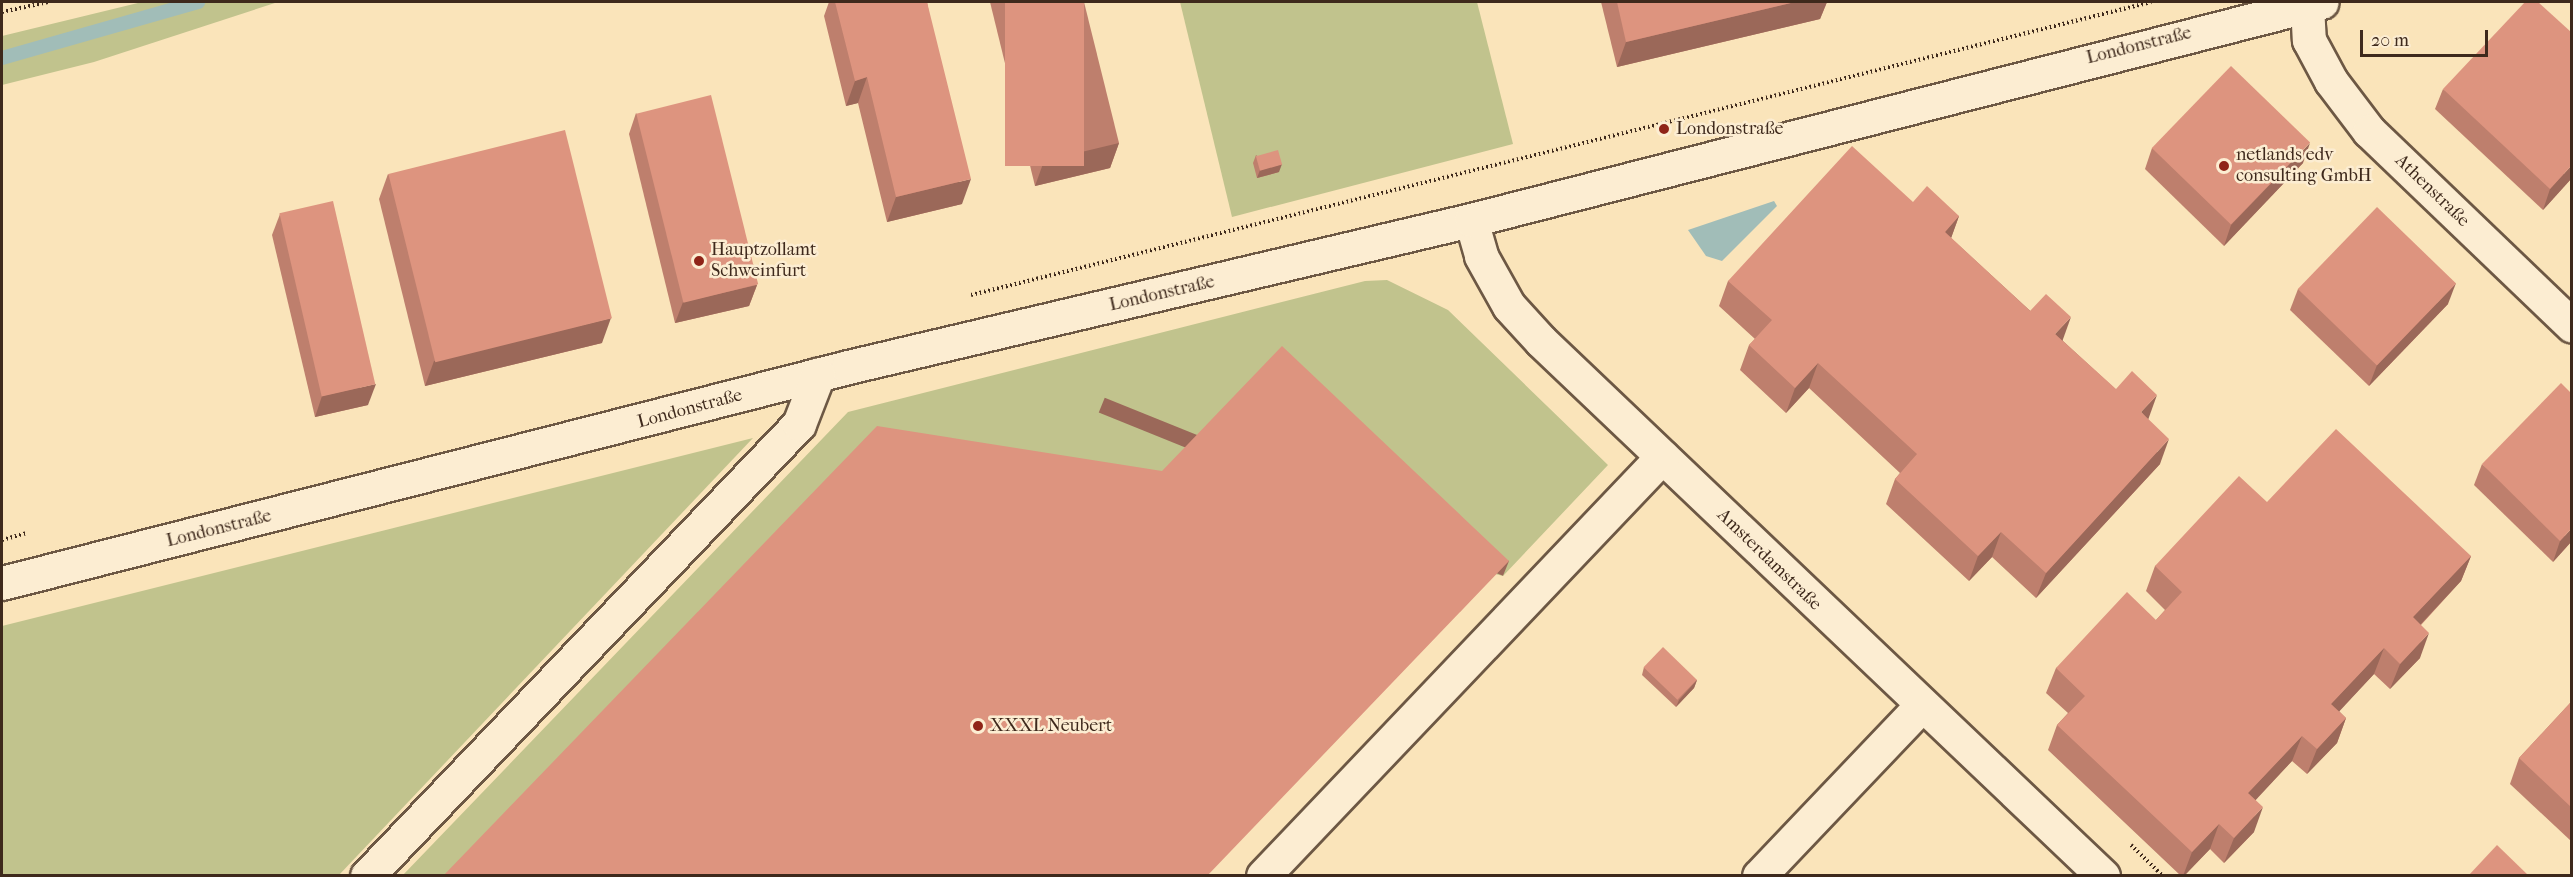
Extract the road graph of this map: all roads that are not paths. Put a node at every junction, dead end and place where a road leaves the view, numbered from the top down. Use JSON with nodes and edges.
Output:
{"nodes":[{"id":1,"x":2314,"y":3,"type":"edge"},
{"id":2,"x":1471,"y":220,"type":"junction"},
{"id":3,"x":2571,"y":326,"type":"edge"},
{"id":4,"x":818,"y":375,"type":"junction"},
{"id":5,"x":1662,"y":457,"type":"junction"},
{"id":6,"x":2,"y":582,"type":"edge"},
{"id":7,"x":1922,"y":705,"type":"junction"},
{"id":8,"x":367,"y":876,"type":"edge"},
{"id":9,"x":1263,"y":876,"type":"edge"},
{"id":10,"x":1758,"y":876,"type":"edge"},
{"id":11,"x":2103,"y":876,"type":"edge"}],
"edges":[{"from":1,"to":2,"type":"street","name":"Londonstraße"},
{"from":1,"to":3,"type":"street","name":"Athenstraße"},
{"from":2,"to":4,"type":"street","name":"Londonstraße"},
{"from":2,"to":5,"type":"street","name":"Amsterdamstraße"},
{"from":4,"to":6,"type":"street","name":"Londonstraße"},
{"from":4,"to":8,"type":"street"},
{"from":5,"to":7,"type":"street","name":"Amsterdamstraße"},
{"from":5,"to":9,"type":"street"},
{"from":7,"to":10,"type":"street"},
{"from":7,"to":11,"type":"street","name":"Amsterdamstraße"}]}
